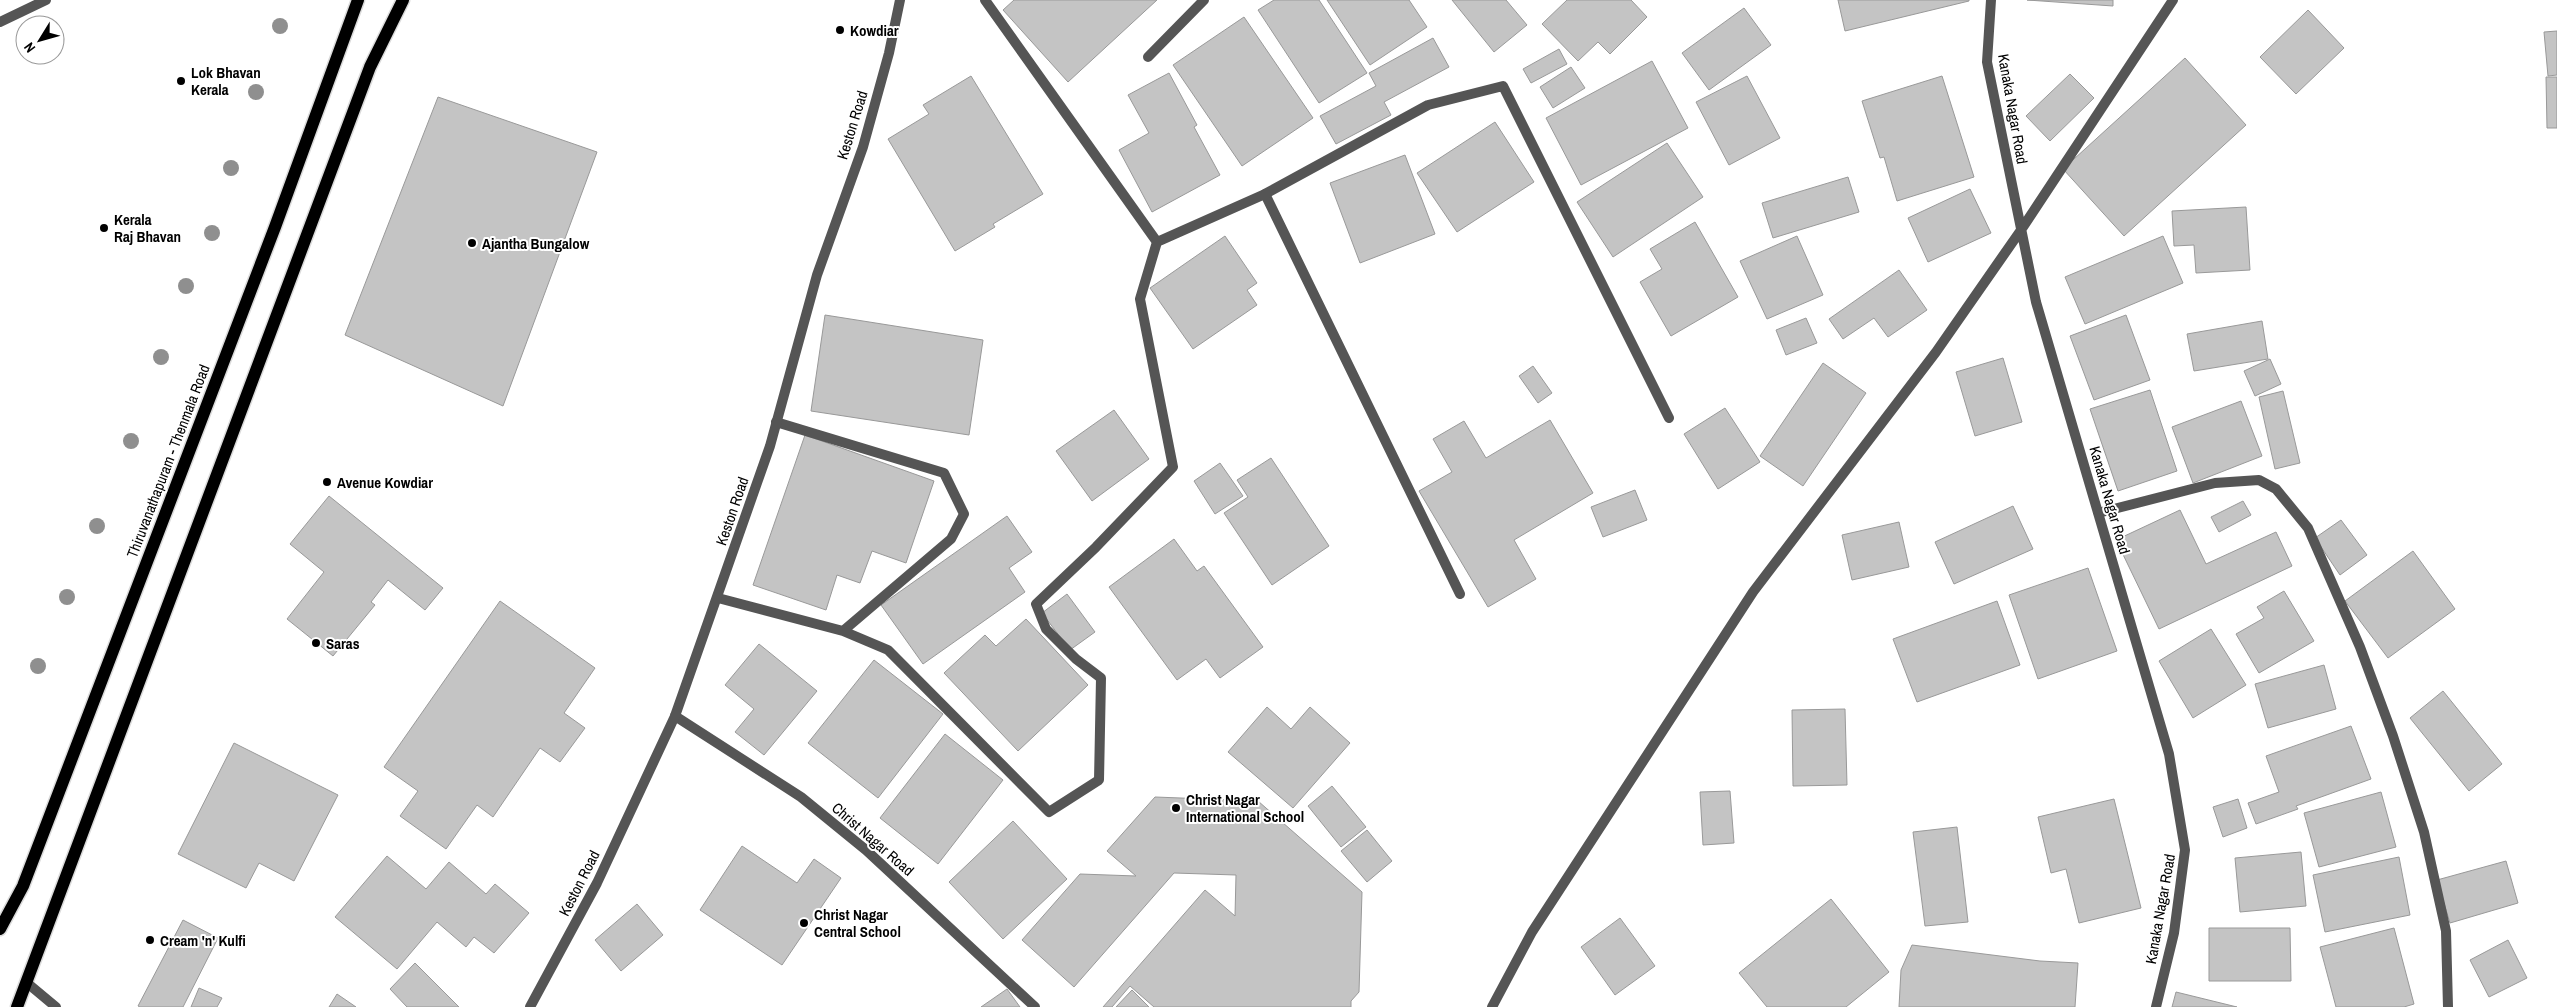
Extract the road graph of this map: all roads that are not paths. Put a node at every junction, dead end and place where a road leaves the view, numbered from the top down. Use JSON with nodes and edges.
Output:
{"nodes":[{"id":1,"x":46,"y":0,"type":"edge"},
{"id":2,"x":358,"y":0,"type":"edge"},
{"id":3,"x":402,"y":0,"type":"edge"},
{"id":4,"x":900,"y":0,"type":"edge"},
{"id":5,"x":985,"y":0,"type":"edge"},
{"id":6,"x":1204,"y":0,"type":"edge"},
{"id":7,"x":1991,"y":0,"type":"edge"},
{"id":8,"x":2173,"y":0,"type":"edge"},
{"id":9,"x":0,"y":22,"type":"edge"},
{"id":10,"x":1148,"y":56,"type":"dead end"},
{"id":11,"x":1265,"y":194,"type":"junction"},
{"id":12,"x":2021,"y":230,"type":"junction"},
{"id":13,"x":1157,"y":242,"type":"junction"},
{"id":14,"x":1669,"y":418,"type":"dead end"},
{"id":15,"x":776,"y":422,"type":"junction"},
{"id":16,"x":2098,"y":513,"type":"junction"},
{"id":17,"x":1460,"y":594,"type":"dead end"},
{"id":18,"x":718,"y":598,"type":"junction"},
{"id":19,"x":843,"y":631,"type":"junction"},
{"id":20,"x":675,"y":716,"type":"junction"},
{"id":21,"x":0,"y":929,"type":"edge"},
{"id":22,"x":26,"y":982,"type":"junction"},
{"id":23,"x":17,"y":1007,"type":"edge"},
{"id":24,"x":56,"y":1007,"type":"edge"},
{"id":25,"x":530,"y":1007,"type":"edge"},
{"id":26,"x":1034,"y":1007,"type":"edge"},
{"id":27,"x":1492,"y":1007,"type":"edge"},
{"id":28,"x":2156,"y":1007,"type":"edge"},
{"id":29,"x":2448,"y":1007,"type":"edge"}],
"edges":[{"from":1,"to":9,"type":"street"},
{"from":2,"to":21,"type":"main road","name":"Thiruvanathapuram - Thenmala Road"},
{"from":3,"to":22,"type":"main road"},
{"from":4,"to":15,"type":"street","name":"Keston Road"},
{"from":5,"to":13,"type":"street"},
{"from":6,"to":10,"type":"street"},
{"from":7,"to":12,"type":"street","name":"Kanaka Nagar Road"},
{"from":8,"to":12,"type":"street"},
{"from":11,"to":13,"type":"street"},
{"from":11,"to":14,"type":"street"},
{"from":11,"to":17,"type":"street"},
{"from":12,"to":16,"type":"street","name":"Kanaka Nagar Road"},
{"from":12,"to":27,"type":"street"},
{"from":13,"to":19,"type":"street"},
{"from":15,"to":18,"type":"street","name":"Keston Road"},
{"from":15,"to":19,"type":"street"},
{"from":16,"to":28,"type":"street","name":"Kanaka Nagar Road"},
{"from":16,"to":29,"type":"street"},
{"from":18,"to":19,"type":"street"},
{"from":18,"to":20,"type":"street","name":"Keston Road"},
{"from":20,"to":25,"type":"street","name":"Keston Road"},
{"from":20,"to":26,"type":"street","name":"Christ Nagar Road"},
{"from":22,"to":23,"type":"main road"},
{"from":22,"to":24,"type":"street"}]}
